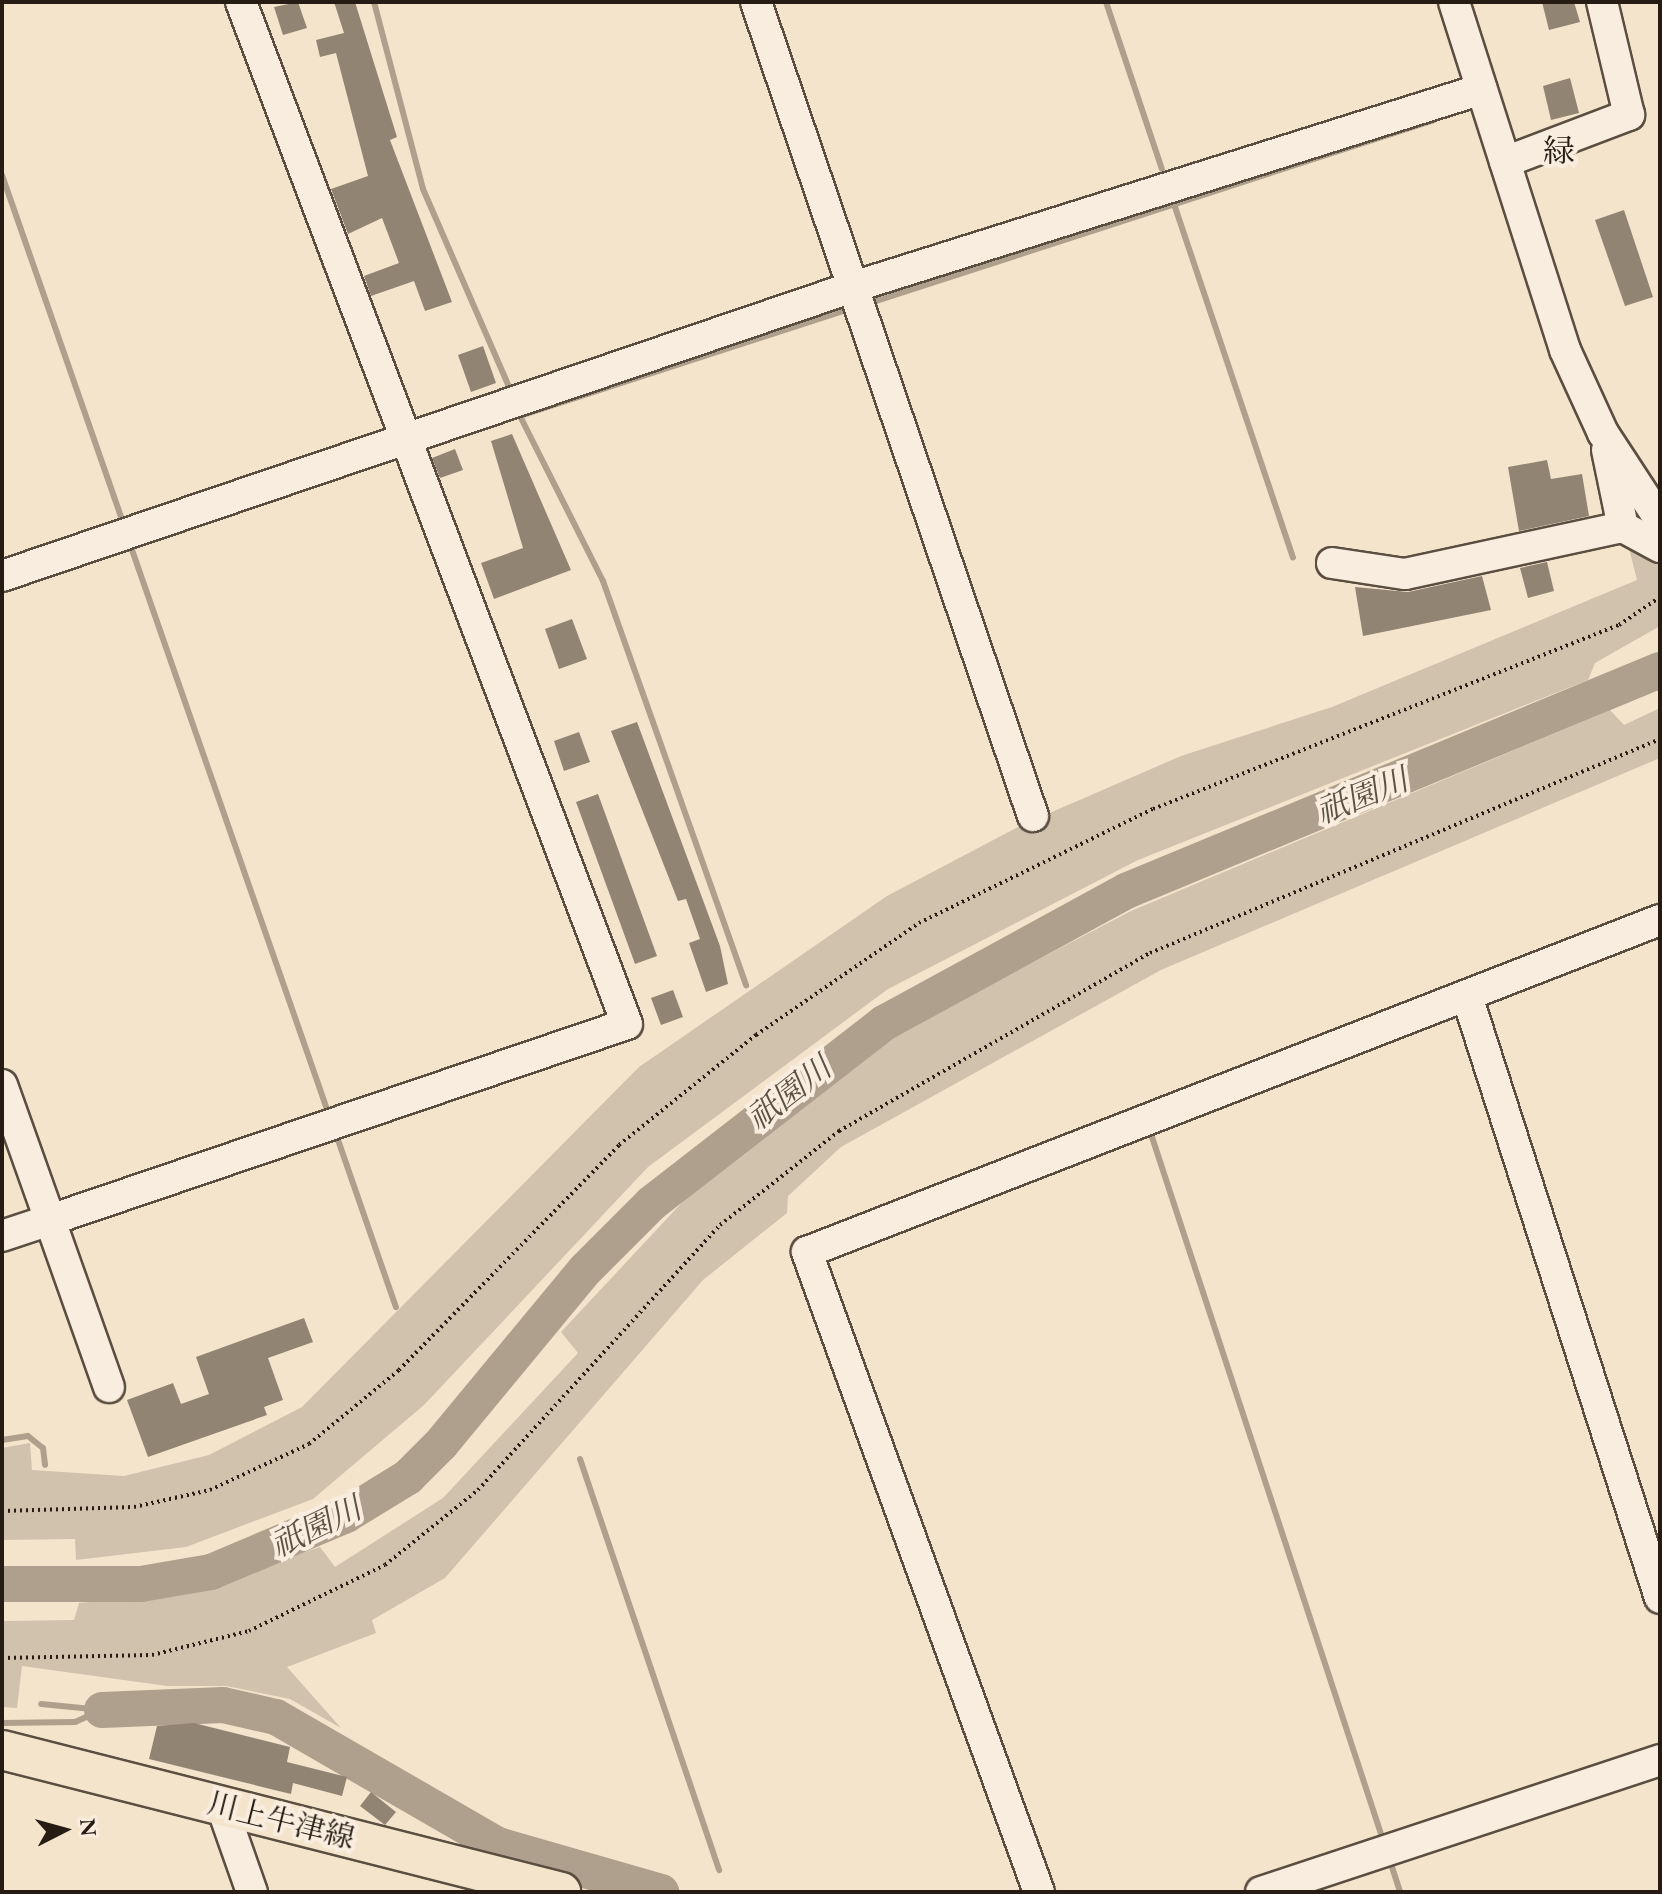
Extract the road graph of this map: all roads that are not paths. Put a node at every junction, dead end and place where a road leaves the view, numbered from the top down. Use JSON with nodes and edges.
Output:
{"nodes":[{"id":1,"x":241,"y":2,"type":"edge"},
{"id":2,"x":756,"y":2,"type":"edge"},
{"id":3,"x":1454,"y":2,"type":"edge"},
{"id":4,"x":1602,"y":2,"type":"edge"},
{"id":5,"x":1482,"y":89,"type":"junction"},
{"id":6,"x":1505,"y":162,"type":"junction"},
{"id":7,"x":858,"y":301,"type":"junction"},
{"id":8,"x":1603,"y":433,"type":"junction"},
{"id":9,"x":408,"y":449,"type":"junction"},
{"id":10,"x":1660,"y":520,"type":"edge"},
{"id":11,"x":1623,"y":527,"type":"junction"},
{"id":12,"x":1660,"y":547,"type":"edge"},
{"id":13,"x":1332,"y":563,"type":"dead end"},
{"id":14,"x":2,"y":576,"type":"edge"},
{"id":15,"x":1033,"y":816,"type":"dead end"},
{"id":16,"x":1660,"y":920,"type":"edge"},
{"id":17,"x":1467,"y":996,"type":"junction"},
{"id":18,"x":2,"y":1085,"type":"edge"},
{"id":19,"x":50,"y":1220,"type":"junction"},
{"id":20,"x":2,"y":1236,"type":"edge"},
{"id":21,"x":109,"y":1387,"type":"dead end"},
{"id":22,"x":1660,"y":1598,"type":"edge"},
{"id":23,"x":2,"y":1750,"type":"edge"},
{"id":24,"x":1660,"y":1760,"type":"edge"},
{"id":25,"x":222,"y":1807,"type":"junction"},
{"id":26,"x":252,"y":1892,"type":"edge"},
{"id":27,"x":561,"y":1892,"type":"edge"},
{"id":28,"x":1039,"y":1892,"type":"edge"},
{"id":29,"x":1261,"y":1892,"type":"edge"}],
"edges":[{"from":1,"to":9,"type":"street"},
{"from":2,"to":7,"type":"street"},
{"from":3,"to":5,"type":"street"},
{"from":4,"to":6,"type":"street"},
{"from":5,"to":6,"type":"street"},
{"from":5,"to":7,"type":"street"},
{"from":6,"to":8,"type":"street"},
{"from":7,"to":9,"type":"street"},
{"from":7,"to":15,"type":"street"},
{"from":8,"to":10,"type":"street"},
{"from":8,"to":11,"type":"street"},
{"from":9,"to":14,"type":"street"},
{"from":9,"to":19,"type":"street"},
{"from":11,"to":12,"type":"street"},
{"from":11,"to":13,"type":"street"},
{"from":16,"to":17,"type":"street"},
{"from":17,"to":22,"type":"street"},
{"from":17,"to":28,"type":"street"},
{"from":18,"to":19,"type":"street"},
{"from":19,"to":20,"type":"street"},
{"from":19,"to":21,"type":"street"},
{"from":23,"to":25,"type":"main road","name":"川上牛津線"},
{"from":24,"to":29,"type":"street"},
{"from":25,"to":26,"type":"street"},
{"from":25,"to":27,"type":"main road","name":"川上牛津線"}]}
